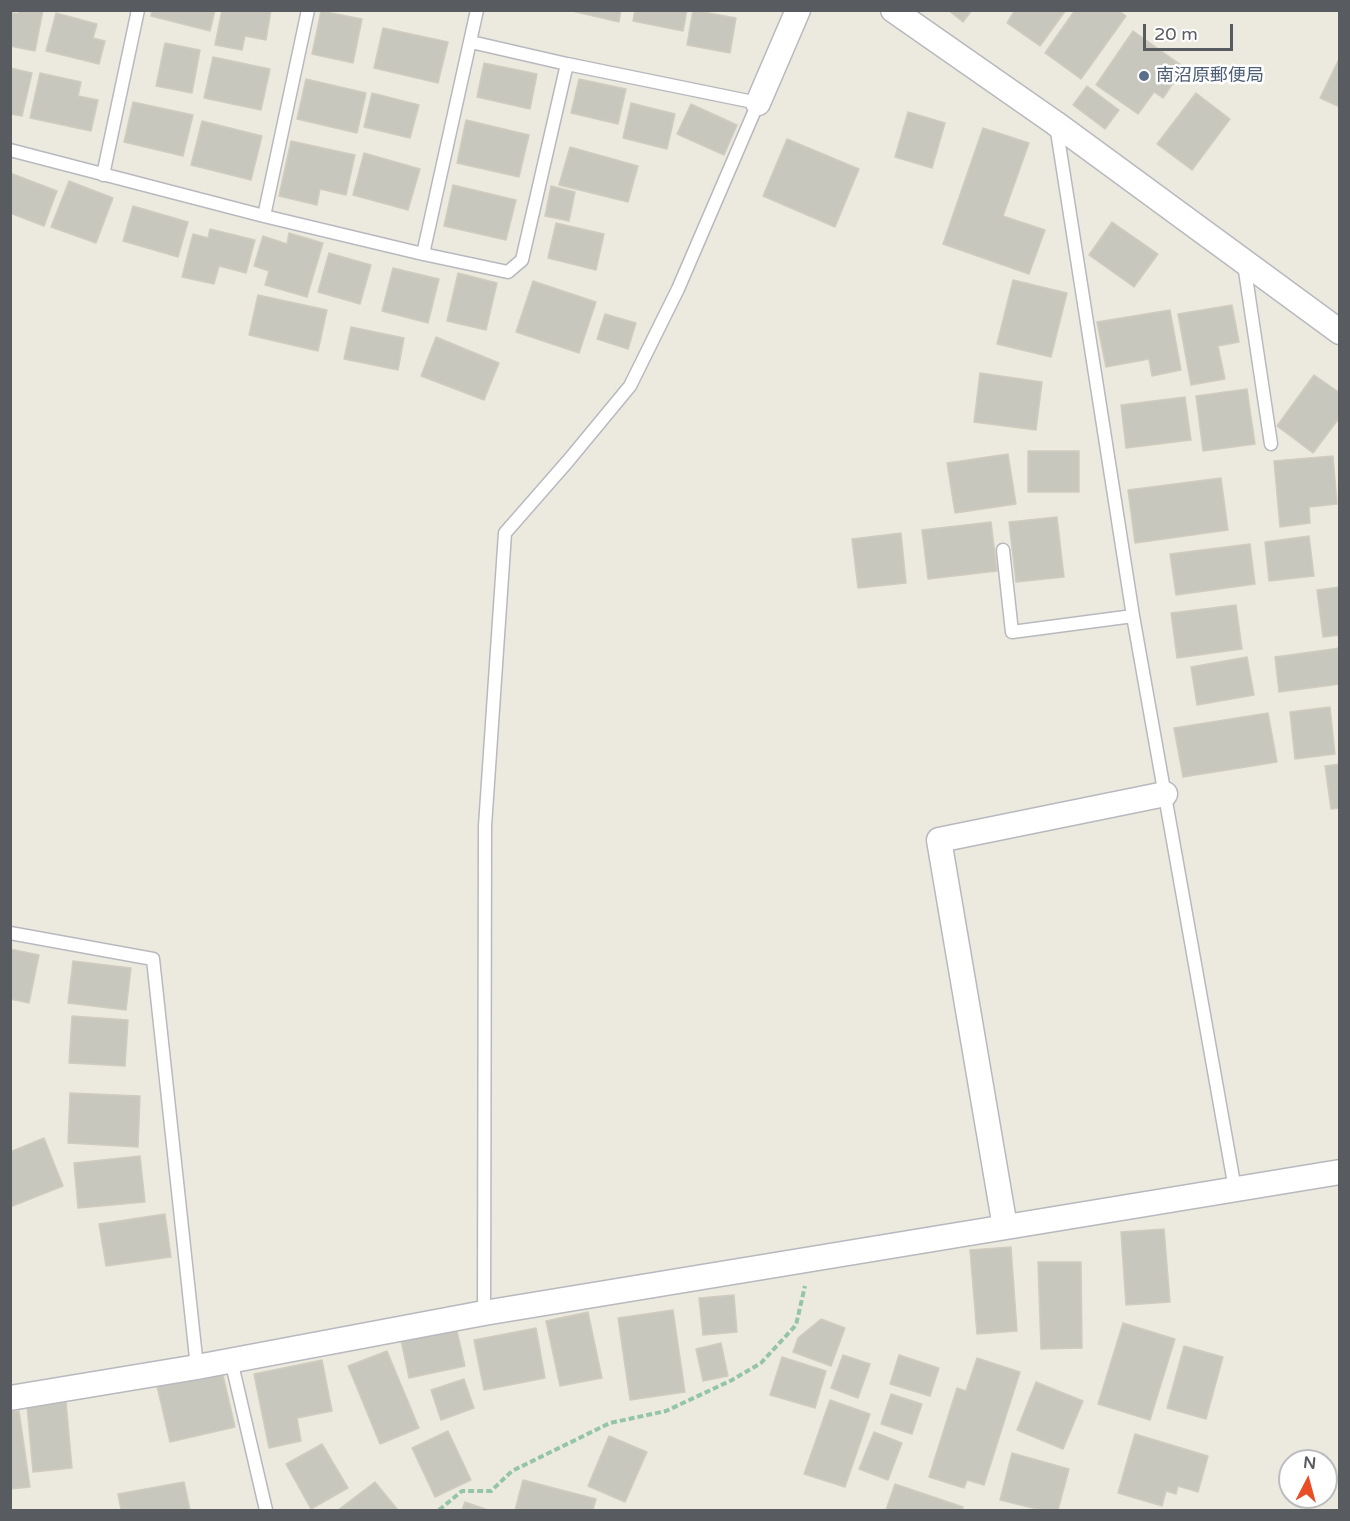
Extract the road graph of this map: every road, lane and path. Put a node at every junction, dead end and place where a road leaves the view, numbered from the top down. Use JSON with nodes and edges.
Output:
{"nodes":[{"id":1,"x":138,"y":10,"type":"edge"},
{"id":2,"x":308,"y":10,"type":"edge"},
{"id":3,"x":477,"y":10,"type":"edge"},
{"id":4,"x":798,"y":10,"type":"edge"},
{"id":5,"x":893,"y":10,"type":"edge"},
{"id":6,"x":471,"y":42,"type":"junction"},
{"id":7,"x":567,"y":64,"type":"junction"},
{"id":8,"x":758,"y":103,"type":"junction"},
{"id":9,"x":1055,"y":123,"type":"junction"},
{"id":10,"x":10,"y":150,"type":"edge"},
{"id":11,"x":103,"y":175,"type":"junction"},
{"id":12,"x":264,"y":216,"type":"junction"},
{"id":13,"x":423,"y":254,"type":"junction"},
{"id":14,"x":1244,"y":262,"type":"junction"},
{"id":15,"x":1340,"y":332,"type":"edge"},
{"id":16,"x":1271,"y":444,"type":"dead end"},
{"id":17,"x":1003,"y":550,"type":"dead end"},
{"id":18,"x":1133,"y":616,"type":"junction"},
{"id":19,"x":1165,"y":794,"type":"junction"},
{"id":20,"x":10,"y":933,"type":"edge"},
{"id":21,"x":1340,"y":1172,"type":"edge"},
{"id":22,"x":1235,"y":1189,"type":"junction"},
{"id":23,"x":1005,"y":1227,"type":"junction"},
{"id":24,"x":811,"y":1259,"type":"junction"},
{"id":25,"x":484,"y":1313,"type":"junction"},
{"id":26,"x":231,"y":1360,"type":"junction"},
{"id":27,"x":197,"y":1367,"type":"junction"},
{"id":28,"x":10,"y":1398,"type":"edge"},
{"id":29,"x":266,"y":1510,"type":"edge"},
{"id":30,"x":439,"y":1510,"type":"edge"}],
"edges":[{"from":1,"to":11,"type":"lane"},
{"from":2,"to":12,"type":"lane"},
{"from":3,"to":6,"type":"lane"},
{"from":4,"to":8,"type":"street"},
{"from":5,"to":9,"type":"street"},
{"from":6,"to":7,"type":"lane"},
{"from":6,"to":13,"type":"lane"},
{"from":7,"to":8,"type":"lane"},
{"from":7,"to":13,"type":"lane"},
{"from":8,"to":25,"type":"lane"},
{"from":9,"to":14,"type":"street"},
{"from":9,"to":18,"type":"lane"},
{"from":10,"to":11,"type":"lane"},
{"from":11,"to":12,"type":"lane"},
{"from":12,"to":13,"type":"lane"},
{"from":14,"to":15,"type":"street"},
{"from":14,"to":16,"type":"lane"},
{"from":17,"to":18,"type":"lane"},
{"from":18,"to":19,"type":"lane"},
{"from":19,"to":22,"type":"lane"},
{"from":19,"to":23,"type":"street"},
{"from":20,"to":27,"type":"lane"},
{"from":21,"to":22,"type":"street"},
{"from":22,"to":23,"type":"street"},
{"from":23,"to":24,"type":"street"},
{"from":24,"to":25,"type":"street"},
{"from":24,"to":30,"type":"path"},
{"from":25,"to":26,"type":"street"},
{"from":26,"to":27,"type":"street"},
{"from":26,"to":29,"type":"lane"},
{"from":27,"to":28,"type":"street"}]}
